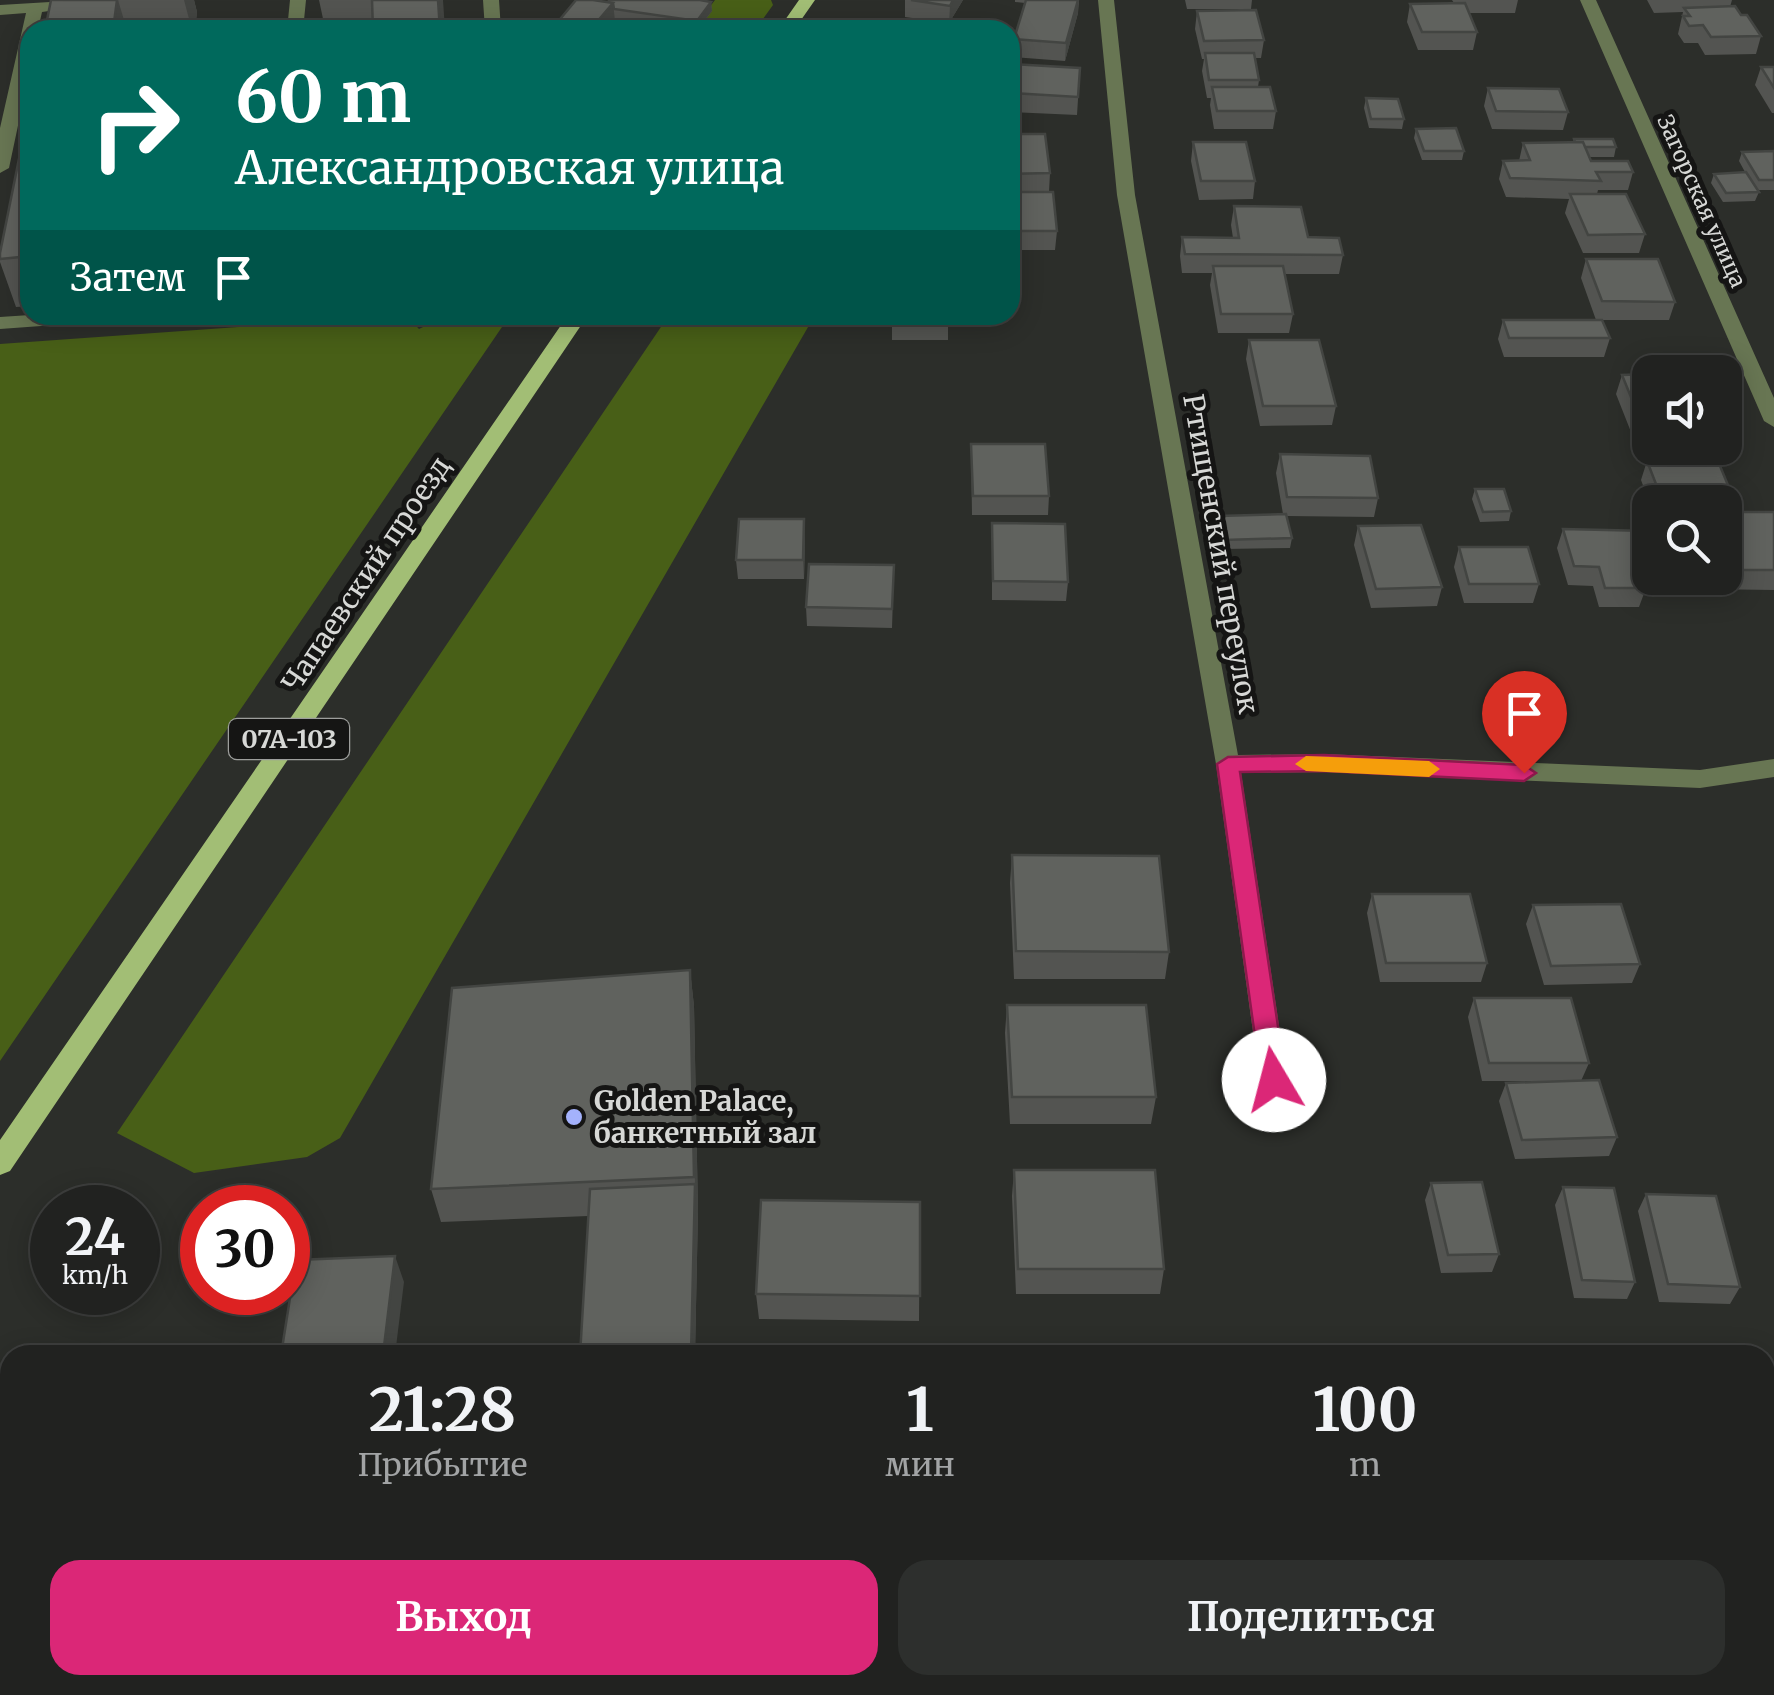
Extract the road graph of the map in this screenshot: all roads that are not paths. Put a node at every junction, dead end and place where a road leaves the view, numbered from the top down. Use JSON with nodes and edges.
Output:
{"nodes":[{"id":1,"x":8,"y":0,"type":"edge"},
{"id":2,"x":1106,"y":0,"type":"edge"},
{"id":3,"x":1588,"y":0,"type":"edge"},
{"id":4,"x":72,"y":5,"type":"edge"},
{"id":5,"x":34,"y":8,"type":"junction"},
{"id":6,"x":0,"y":10,"type":"edge"},
{"id":7,"x":31,"y":20,"type":"edge"},
{"id":8,"x":20,"y":74,"type":"edge"},
{"id":9,"x":0,"y":168,"type":"edge"},
{"id":10,"x":571,"y":325,"type":"edge"},
{"id":11,"x":1774,"y":422,"type":"edge"},
{"id":12,"x":1228,"y":764,"type":"junction"},
{"id":13,"x":1774,"y":768,"type":"edge"},
{"id":14,"x":1279,"y":1120,"type":"dead end"},
{"id":15,"x":0,"y":1163,"type":"edge"}],
"edges":[{"from":1,"to":5,"type":"street"},
{"from":2,"to":12,"type":"street","name":"Ртищенский переулок"},
{"from":3,"to":11,"type":"street","name":"Загорская улица"},
{"from":4,"to":5,"type":"street"},
{"from":5,"to":6,"type":"street"},
{"from":5,"to":7,"type":"street"},
{"from":8,"to":9,"type":"street"},
{"from":10,"to":15,"type":"main road","name":"Чапаевский проезд","number":"07А-103"},
{"from":12,"to":13,"type":"street"},
{"from":12,"to":14,"type":"street","name":"Ртищенский переулок"}]}
